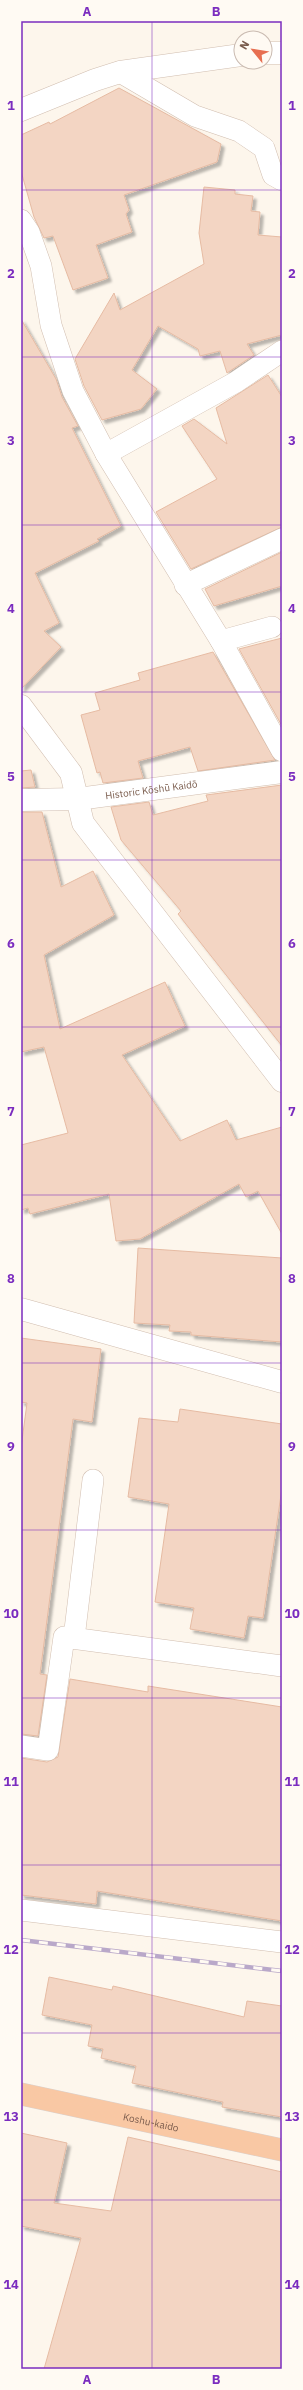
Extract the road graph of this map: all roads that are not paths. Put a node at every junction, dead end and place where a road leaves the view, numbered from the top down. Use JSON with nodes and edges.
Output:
{"nodes":[{"id":1,"x":233,"y":56,"type":"edge"},
{"id":2,"x":120,"y":72,"type":"junction"},
{"id":3,"x":21,"y":110,"type":"edge"},
{"id":4,"x":282,"y":180,"type":"edge"},
{"id":5,"x":21,"y":220,"type":"edge"},
{"id":6,"x":282,"y":351,"type":"edge"},
{"id":7,"x":106,"y":454,"type":"junction"},
{"id":8,"x":282,"y":539,"type":"edge"},
{"id":9,"x":185,"y":585,"type":"junction"},
{"id":10,"x":272,"y":627,"type":"dead end"},
{"id":11,"x":221,"y":641,"type":"junction"},
{"id":12,"x":21,"y":706,"type":"edge"},
{"id":13,"x":282,"y":751,"type":"edge"},
{"id":14,"x":282,"y":772,"type":"edge"},
{"id":15,"x":78,"y":799,"type":"junction"},
{"id":16,"x":21,"y":800,"type":"edge"},
{"id":17,"x":282,"y":1081,"type":"edge"},
{"id":18,"x":21,"y":1309,"type":"edge"},
{"id":19,"x":282,"y":1382,"type":"edge"},
{"id":20,"x":93,"y":1480,"type":"dead end"},
{"id":21,"x":74,"y":1638,"type":"junction"},
{"id":22,"x":282,"y":1666,"type":"edge"},
{"id":23,"x":21,"y":1746,"type":"edge"},
{"id":24,"x":21,"y":1910,"type":"edge"},
{"id":25,"x":282,"y":1942,"type":"edge"},
{"id":26,"x":21,"y":2094,"type":"edge"},
{"id":27,"x":282,"y":2150,"type":"edge"}],
"edges":[{"from":1,"to":2,"type":"street"},
{"from":2,"to":3,"type":"street"},
{"from":2,"to":4,"type":"lane"},
{"from":5,"to":7,"type":"lane"},
{"from":6,"to":7,"type":"lane"},
{"from":7,"to":9,"type":"lane"},
{"from":8,"to":9,"type":"lane"},
{"from":9,"to":11,"type":"lane"},
{"from":10,"to":11,"type":"lane"},
{"from":11,"to":13,"type":"lane"},
{"from":12,"to":15,"type":"street"},
{"from":14,"to":15,"type":"street","name":"Historic Kōshū Kaidō"},
{"from":15,"to":16,"type":"street","name":"Historic Kōshū Kaidō"},
{"from":15,"to":17,"type":"street"},
{"from":18,"to":19,"type":"street"},
{"from":20,"to":21,"type":"lane"},
{"from":21,"to":22,"type":"lane"},
{"from":21,"to":23,"type":"lane"},
{"from":24,"to":25,"type":"lane"},
{"from":26,"to":27,"type":"highway","name":"Koshu-kaido"}]}
